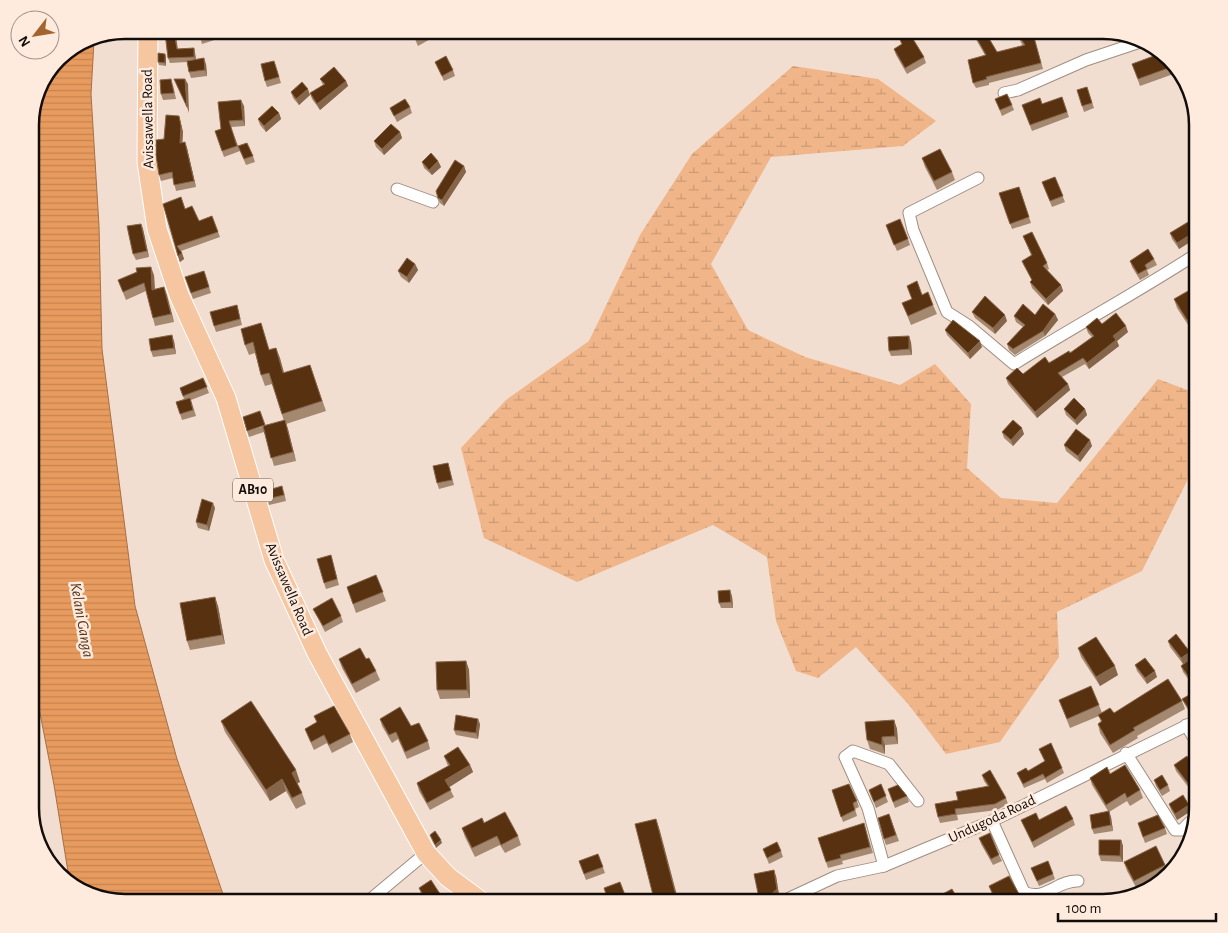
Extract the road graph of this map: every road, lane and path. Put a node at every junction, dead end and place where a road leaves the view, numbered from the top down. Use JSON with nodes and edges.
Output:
{"nodes":[{"id":1,"x":148,"y":39,"type":"edge"},
{"id":2,"x":1134,"y":44,"type":"edge"},
{"id":3,"x":1004,"y":93,"type":"edge"},
{"id":4,"x":978,"y":178,"type":"dead end"},
{"id":5,"x":397,"y":189,"type":"dead end"},
{"id":6,"x":433,"y":202,"type":"dead end"},
{"id":7,"x":1189,"y":259,"type":"edge"},
{"id":8,"x":1189,"y":724,"type":"edge"},
{"id":9,"x":1186,"y":725,"type":"junction"},
{"id":10,"x":1189,"y":730,"type":"edge"},
{"id":11,"x":1126,"y":754,"type":"junction"},
{"id":12,"x":918,"y":801,"type":"dead end"},
{"id":13,"x":992,"y":821,"type":"junction"},
{"id":14,"x":1188,"y":824,"type":"edge"},
{"id":15,"x":426,"y":853,"type":"junction"},
{"id":16,"x":884,"y":866,"type":"junction"},
{"id":17,"x":1078,"y":881,"type":"dead end"},
{"id":18,"x":377,"y":894,"type":"edge"},
{"id":19,"x":471,"y":894,"type":"edge"},
{"id":20,"x":798,"y":894,"type":"edge"},
{"id":21,"x":1028,"y":894,"type":"edge"},
{"id":22,"x":1040,"y":894,"type":"edge"}],
"edges":[{"from":1,"to":15,"type":"main road","name":"Avissawella Road","number":"AB10"},
{"from":2,"to":3,"type":"street"},
{"from":4,"to":7,"type":"street"},
{"from":5,"to":6,"type":"street"},
{"from":8,"to":9,"type":"street","name":"Undugoda Road"},
{"from":9,"to":10,"type":"street"},
{"from":9,"to":11,"type":"street","name":"Undugoda Road"},
{"from":11,"to":13,"type":"street","name":"Undugoda Road"},
{"from":11,"to":14,"type":"street"},
{"from":12,"to":16,"type":"street"},
{"from":13,"to":16,"type":"street","name":"Undugoda Road"},
{"from":13,"to":21,"type":"street"},
{"from":15,"to":18,"type":"street"},
{"from":15,"to":19,"type":"main road","name":"Avissawella Road","number":"AB10"},
{"from":16,"to":20,"type":"street","name":"Undugoda Road"},
{"from":17,"to":22,"type":"street"}]}
